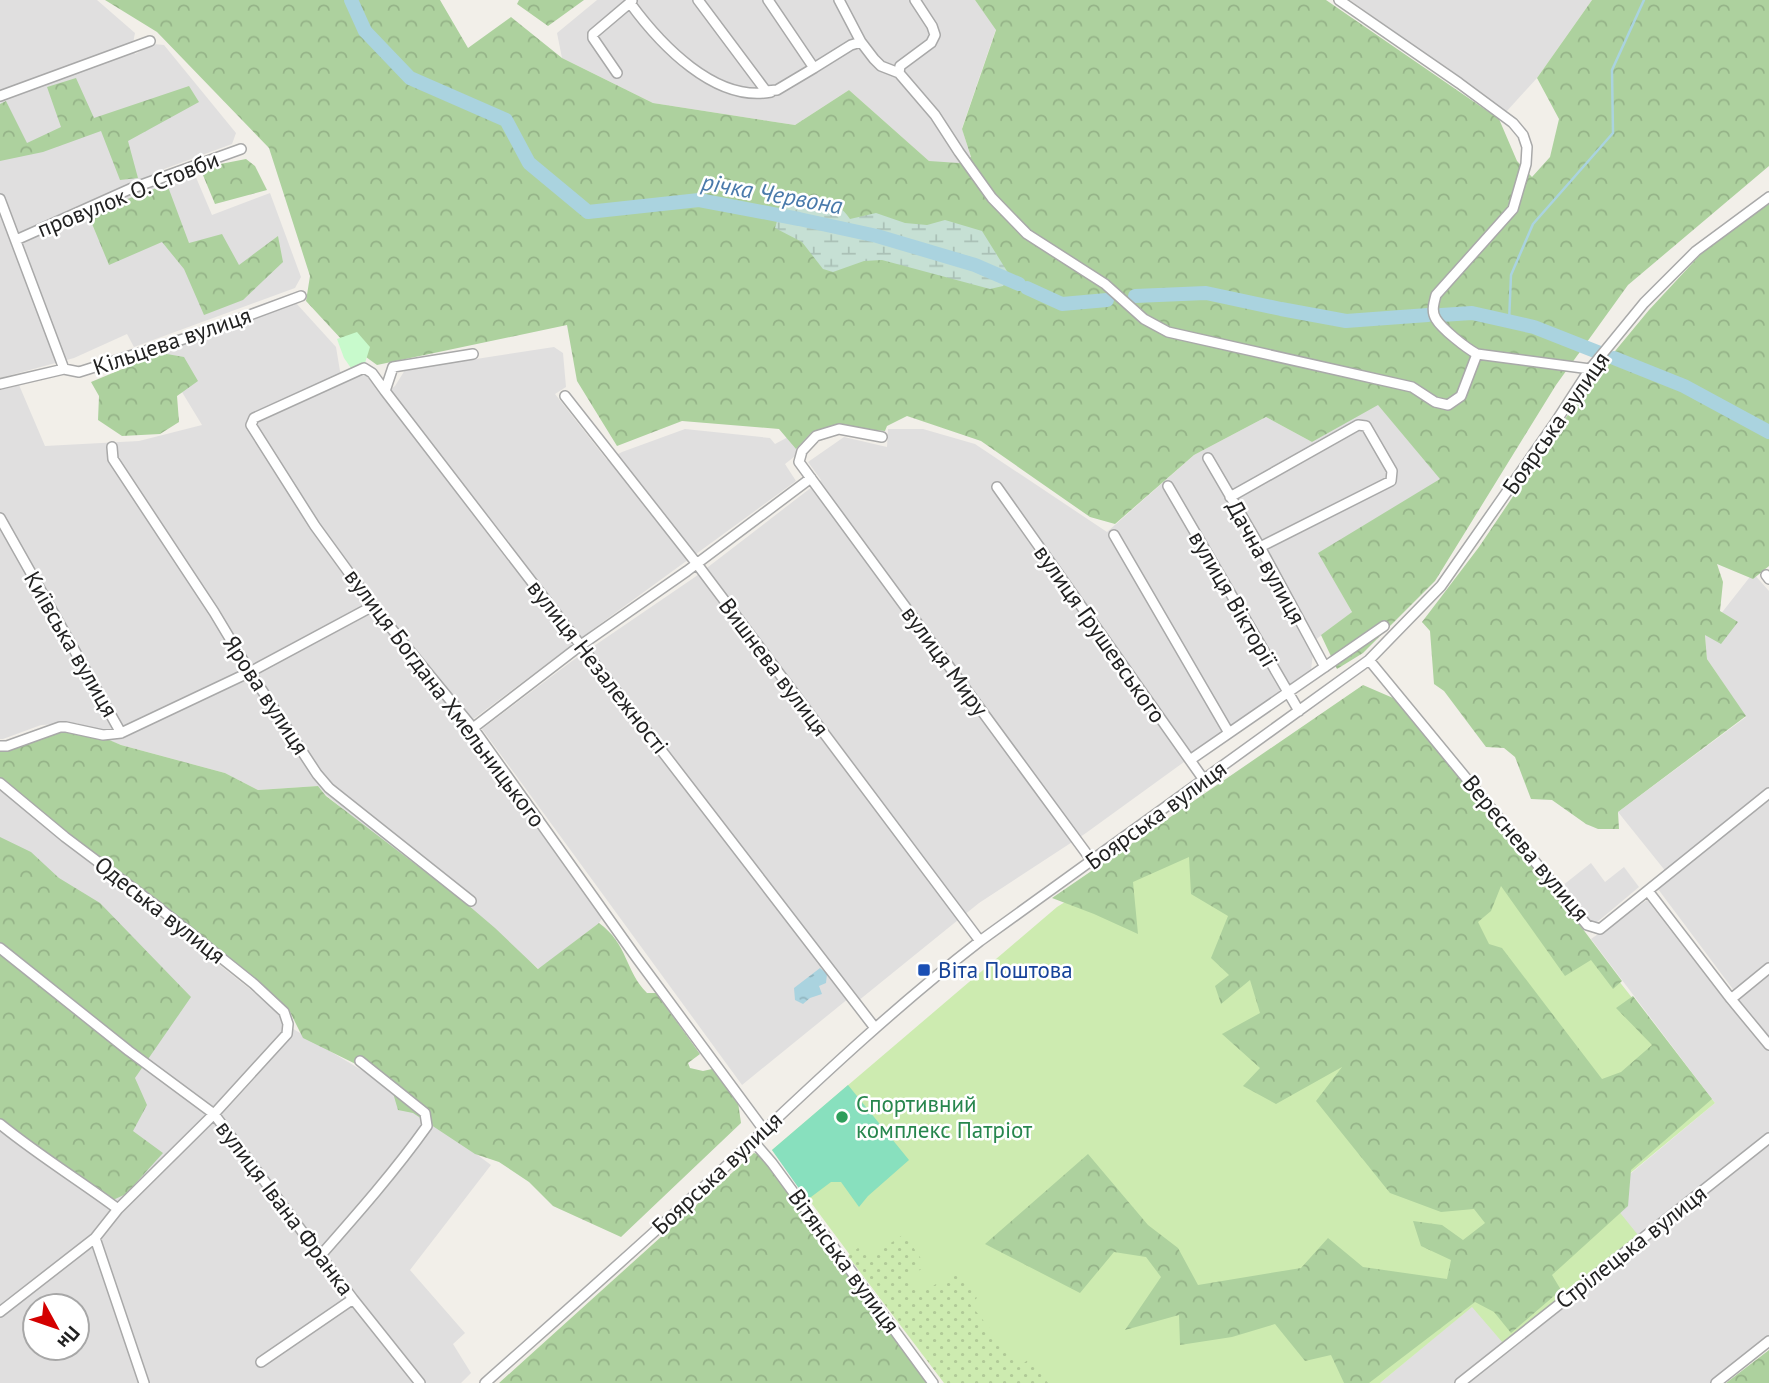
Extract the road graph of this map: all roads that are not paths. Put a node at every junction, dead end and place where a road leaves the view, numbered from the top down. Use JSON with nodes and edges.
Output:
{"nodes":[{"id":1,"x":698,"y":0,"type":"edge"},
{"id":2,"x":768,"y":0,"type":"edge"},
{"id":3,"x":839,"y":0,"type":"edge"},
{"id":4,"x":915,"y":0,"type":"edge"},
{"id":5,"x":1339,"y":0,"type":"edge"},
{"id":6,"x":631,"y":2,"type":"edge"},
{"id":7,"x":150,"y":41,"type":"dead end"},
{"id":8,"x":861,"y":42,"type":"junction"},
{"id":9,"x":814,"y":68,"type":"junction"},
{"id":10,"x":617,"y":73,"type":"dead end"},
{"id":11,"x":899,"y":73,"type":"junction"},
{"id":12,"x":771,"y":92,"type":"junction"},
{"id":13,"x":0,"y":96,"type":"edge"},
{"id":14,"x":241,"y":149,"type":"dead end"},
{"id":15,"x":1769,"y":197,"type":"edge"},
{"id":16,"x":0,"y":199,"type":"edge"},
{"id":17,"x":16,"y":240,"type":"junction"},
{"id":18,"x":301,"y":296,"type":"dead end"},
{"id":19,"x":473,"y":354,"type":"dead end"},
{"id":20,"x":1477,"y":354,"type":"junction"},
{"id":21,"x":64,"y":369,"type":"junction"},
{"id":22,"x":1590,"y":369,"type":"junction"},
{"id":23,"x":0,"y":384,"type":"edge"},
{"id":24,"x":386,"y":391,"type":"junction"},
{"id":25,"x":565,"y":396,"type":"dead end"},
{"id":26,"x":882,"y":437,"type":"dead end"},
{"id":27,"x":112,"y":447,"type":"dead end"},
{"id":28,"x":1208,"y":458,"type":"dead end"},
{"id":29,"x":811,"y":478,"type":"junction"},
{"id":30,"x":1168,"y":486,"type":"dead end"},
{"id":31,"x":997,"y":487,"type":"dead end"},
{"id":32,"x":1230,"y":498,"type":"junction"},
{"id":33,"x":0,"y":519,"type":"edge"},
{"id":34,"x":1114,"y":535,"type":"dead end"},
{"id":35,"x":1260,"y":548,"type":"junction"},
{"id":36,"x":697,"y":564,"type":"junction"},
{"id":37,"x":373,"y":606,"type":"junction"},
{"id":38,"x":1384,"y":626,"type":"dead end"},
{"id":39,"x":581,"y":645,"type":"junction"},
{"id":40,"x":1369,"y":660,"type":"junction"},
{"id":41,"x":1325,"y":667,"type":"junction"},
{"id":42,"x":250,"y":672,"type":"junction"},
{"id":43,"x":1288,"y":693,"type":"junction"},
{"id":44,"x":1299,"y":711,"type":"junction"},
{"id":45,"x":473,"y":728,"type":"junction"},
{"id":46,"x":121,"y":733,"type":"junction"},
{"id":47,"x":1229,"y":733,"type":"junction"},
{"id":48,"x":0,"y":746,"type":"edge"},
{"id":49,"x":1190,"y":761,"type":"junction"},
{"id":50,"x":1204,"y":780,"type":"junction"},
{"id":51,"x":0,"y":783,"type":"edge"},
{"id":52,"x":1769,"y":793,"type":"edge"},
{"id":53,"x":1091,"y":861,"type":"junction"},
{"id":54,"x":1648,"y":891,"type":"junction"},
{"id":55,"x":471,"y":901,"type":"dead end"},
{"id":56,"x":980,"y":941,"type":"junction"},
{"id":57,"x":0,"y":948,"type":"edge"},
{"id":58,"x":1769,"y":968,"type":"edge"},
{"id":59,"x":1731,"y":999,"type":"junction"},
{"id":60,"x":875,"y":1028,"type":"junction"},
{"id":61,"x":1769,"y":1045,"type":"edge"},
{"id":62,"x":360,"y":1061,"type":"dead end"},
{"id":63,"x":214,"y":1114,"type":"junction"},
{"id":64,"x":0,"y":1124,"type":"edge"},
{"id":65,"x":764,"y":1130,"type":"junction"},
{"id":66,"x":1769,"y":1138,"type":"edge"},
{"id":67,"x":753,"y":1141,"type":"junction"},
{"id":68,"x":118,"y":1209,"type":"junction"},
{"id":69,"x":95,"y":1238,"type":"junction"},
{"id":70,"x":321,"y":1255,"type":"junction"},
{"id":71,"x":353,"y":1299,"type":"junction"},
{"id":72,"x":0,"y":1312,"type":"edge"},
{"id":73,"x":1769,"y":1341,"type":"edge"},
{"id":74,"x":261,"y":1362,"type":"dead end"},
{"id":75,"x":144,"y":1383,"type":"edge"},
{"id":76,"x":420,"y":1383,"type":"edge"},
{"id":77,"x":485,"y":1383,"type":"edge"},
{"id":78,"x":933,"y":1383,"type":"edge"},
{"id":79,"x":1460,"y":1383,"type":"edge"},
{"id":80,"x":1716,"y":1383,"type":"edge"}],
"edges":[{"from":1,"to":12,"type":"street"},
{"from":2,"to":9,"type":"street"},
{"from":3,"to":8,"type":"street"},
{"from":4,"to":11,"type":"street"},
{"from":5,"to":20,"type":"street"},
{"from":6,"to":10,"type":"street"},
{"from":6,"to":12,"type":"street"},
{"from":7,"to":13,"type":"street"},
{"from":8,"to":9,"type":"street"},
{"from":8,"to":11,"type":"street"},
{"from":9,"to":12,"type":"street"},
{"from":11,"to":20,"type":"street"},
{"from":14,"to":17,"type":"street","name":"провулок О. Стовби"},
{"from":15,"to":22,"type":"street","name":"Боярська вулиця"},
{"from":16,"to":17,"type":"street"},
{"from":17,"to":21,"type":"street"},
{"from":18,"to":21,"type":"street","name":"Кільцева вулиця"},
{"from":19,"to":24,"type":"street"},
{"from":20,"to":22,"type":"street"},
{"from":21,"to":23,"type":"street","name":"Кільцева вулиця"},
{"from":22,"to":40,"type":"street","name":"Боярська вулиця"},
{"from":24,"to":37,"type":"street","name":"вулиця Богдана Хмельницького"},
{"from":24,"to":39,"type":"street","name":"вулиця Незалежності"},
{"from":25,"to":36,"type":"street","name":"Вишнева вулиця"},
{"from":26,"to":29,"type":"street","name":"вулиця Миру"},
{"from":27,"to":42,"type":"street","name":"Ярова вулиця"},
{"from":28,"to":32,"type":"street","name":"Дачна вулиця"},
{"from":29,"to":36,"type":"street"},
{"from":29,"to":53,"type":"street","name":"вулиця Миру"},
{"from":30,"to":43,"type":"street","name":"вулиця Вікторії"},
{"from":31,"to":49,"type":"street","name":"вулиця Грушевського"},
{"from":32,"to":35,"type":"street","name":"Дачна вулиця"},
{"from":32,"to":35,"type":"street"},
{"from":33,"to":46,"type":"street","name":"Київська вулиця"},
{"from":34,"to":47,"type":"street"},
{"from":35,"to":41,"type":"street","name":"Дачна вулиця"},
{"from":36,"to":39,"type":"street"},
{"from":36,"to":56,"type":"street","name":"Вишнева вулиця"},
{"from":37,"to":42,"type":"street"},
{"from":37,"to":45,"type":"street","name":"вулиця Богдана Хмельницького"},
{"from":38,"to":41,"type":"street"},
{"from":39,"to":45,"type":"street"},
{"from":39,"to":60,"type":"street","name":"вулиця Незалежності"},
{"from":40,"to":44,"type":"street","name":"Боярська вулиця"},
{"from":40,"to":54,"type":"street","name":"Вереснева вулиця"},
{"from":41,"to":43,"type":"street"},
{"from":42,"to":46,"type":"street"},
{"from":42,"to":55,"type":"street","name":"Ярова вулиця"},
{"from":43,"to":44,"type":"street","name":"вулиця Вікторії"},
{"from":43,"to":47,"type":"street"},
{"from":44,"to":50,"type":"street","name":"Боярська вулиця"},
{"from":45,"to":65,"type":"street","name":"вулиця Богдана Хмельницького"},
{"from":46,"to":48,"type":"street"},
{"from":47,"to":49,"type":"street"},
{"from":49,"to":50,"type":"street","name":"вулиця Грушевського"},
{"from":50,"to":53,"type":"street","name":"Боярська вулиця"},
{"from":51,"to":63,"type":"street","name":"Одеська вулиця"},
{"from":52,"to":54,"type":"street","name":"Вереснева вулиця"},
{"from":53,"to":56,"type":"street","name":"Боярська вулиця"},
{"from":54,"to":59,"type":"street"},
{"from":56,"to":60,"type":"street","name":"Боярська вулиця"},
{"from":57,"to":63,"type":"street","name":"вулиця Івана Франка"},
{"from":58,"to":59,"type":"street"},
{"from":59,"to":61,"type":"street"},
{"from":60,"to":65,"type":"street","name":"Боярська вулиця"},
{"from":62,"to":70,"type":"street"},
{"from":63,"to":68,"type":"street"},
{"from":63,"to":70,"type":"street","name":"вулиця Івана Франка"},
{"from":64,"to":68,"type":"street"},
{"from":65,"to":67,"type":"street","name":"Боярська вулиця"},
{"from":66,"to":79,"type":"street","name":"Стрілецька вулиця"},
{"from":67,"to":77,"type":"street","name":"Боярська вулиця"},
{"from":67,"to":78,"type":"street","name":"Вітянська вулиця"},
{"from":68,"to":69,"type":"street"},
{"from":69,"to":72,"type":"street"},
{"from":69,"to":75,"type":"street"},
{"from":70,"to":71,"type":"street","name":"вулиця Івана Франка"},
{"from":71,"to":74,"type":"street"},
{"from":71,"to":76,"type":"street","name":"вулиця Івана Франка"},
{"from":73,"to":80,"type":"street"}]}
